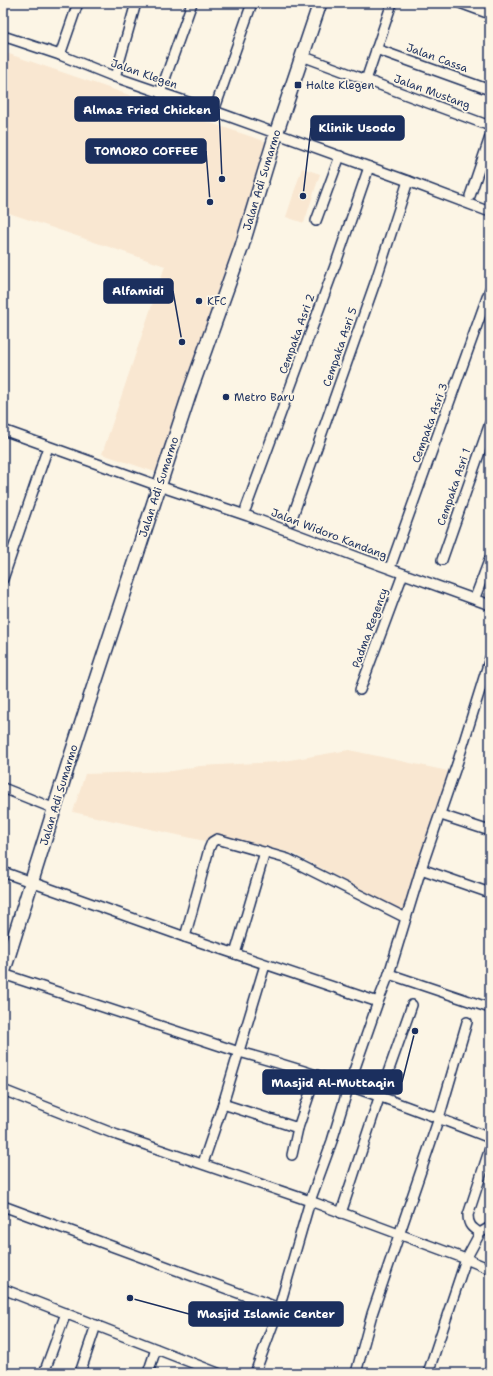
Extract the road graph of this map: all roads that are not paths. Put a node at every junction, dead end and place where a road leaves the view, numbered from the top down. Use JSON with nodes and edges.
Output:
{"nodes":[{"id":1,"x":78,"y":3,"type":"edge"},
{"id":2,"x":136,"y":3,"type":"edge"},
{"id":3,"x":192,"y":3,"type":"edge"},
{"id":4,"x":252,"y":3,"type":"edge"},
{"id":5,"x":320,"y":3,"type":"edge"},
{"id":6,"x":392,"y":3,"type":"edge"},
{"id":7,"x":460,"y":3,"type":"edge"},
{"id":8,"x":490,"y":14,"type":"edge"},
{"id":9,"x":3,"y":36,"type":"edge"},
{"id":10,"x":376,"y":49,"type":"junction"},
{"id":11,"x":60,"y":56,"type":"junction"},
{"id":12,"x":302,"y":56,"type":"junction"},
{"id":13,"x":115,"y":77,"type":"junction"},
{"id":14,"x":366,"y":80,"type":"junction"},
{"id":15,"x":490,"y":90,"type":"edge"},
{"id":16,"x":160,"y":93,"type":"junction"},
{"id":17,"x":214,"y":111,"type":"junction"},
{"id":18,"x":490,"y":126,"type":"edge"},
{"id":19,"x":276,"y":134,"type":"junction"},
{"id":20,"x":490,"y":137,"type":"edge"},
{"id":21,"x":340,"y":156,"type":"junction"},
{"id":22,"x":369,"y":167,"type":"junction"},
{"id":23,"x":408,"y":181,"type":"junction"},
{"id":24,"x":470,"y":196,"type":"dead end"},
{"id":25,"x":490,"y":212,"type":"edge"},
{"id":26,"x":316,"y":221,"type":"dead end"},
{"id":27,"x":490,"y":289,"type":"edge"},
{"id":28,"x":490,"y":422,"type":"edge"},
{"id":29,"x":3,"y":430,"type":"edge"},
{"id":30,"x":48,"y":447,"type":"junction"},
{"id":31,"x":159,"y":486,"type":"junction"},
{"id":32,"x":246,"y":508,"type":"dead end"},
{"id":33,"x":291,"y":521,"type":"dead end"},
{"id":34,"x":490,"y":558,"type":"edge"},
{"id":35,"x":442,"y":560,"type":"dead end"},
{"id":36,"x":391,"y":565,"type":"dead end"},
{"id":37,"x":403,"y":574,"type":"junction"},
{"id":38,"x":3,"y":579,"type":"edge"},
{"id":39,"x":476,"y":595,"type":"dead end"},
{"id":40,"x":490,"y":605,"type":"edge"},
{"id":41,"x":490,"y":658,"type":"edge"},
{"id":42,"x":360,"y":690,"type":"dead end"},
{"id":43,"x":3,"y":788,"type":"edge"},
{"id":44,"x":55,"y":809,"type":"junction"},
{"id":45,"x":441,"y":815,"type":"junction"},
{"id":46,"x":490,"y":831,"type":"edge"},
{"id":47,"x":265,"y":852,"type":"junction"},
{"id":48,"x":421,"y":870,"type":"junction"},
{"id":49,"x":3,"y":872,"type":"edge"},
{"id":50,"x":32,"y":882,"type":"junction"},
{"id":51,"x":490,"y":893,"type":"edge"},
{"id":52,"x":406,"y":918,"type":"junction"},
{"id":53,"x":185,"y":937,"type":"junction"},
{"id":54,"x":235,"y":954,"type":"junction"},
{"id":55,"x":265,"y":965,"type":"junction"},
{"id":56,"x":3,"y":974,"type":"edge"},
{"id":57,"x":389,"y":974,"type":"junction"},
{"id":58,"x":378,"y":1002,"type":"junction"},
{"id":59,"x":412,"y":1006,"type":"dead end"},
{"id":60,"x":490,"y":1008,"type":"edge"},
{"id":61,"x":467,"y":1022,"type":"dead end"},
{"id":62,"x":239,"y":1052,"type":"junction"},
{"id":63,"x":316,"y":1075,"type":"junction"},
{"id":64,"x":350,"y":1085,"type":"junction"},
{"id":65,"x":3,"y":1090,"type":"edge"},
{"id":66,"x":380,"y":1095,"type":"junction"},
{"id":67,"x":223,"y":1104,"type":"junction"},
{"id":68,"x":439,"y":1118,"type":"junction"},
{"id":69,"x":298,"y":1128,"type":"junction"},
{"id":70,"x":490,"y":1138,"type":"edge"},
{"id":71,"x":490,"y":1148,"type":"edge"},
{"id":72,"x":292,"y":1155,"type":"dead end"},
{"id":73,"x":203,"y":1163,"type":"junction"},
{"id":74,"x":310,"y":1201,"type":"junction"},
{"id":75,"x":3,"y":1206,"type":"edge"},
{"id":76,"x":340,"y":1213,"type":"junction"},
{"id":77,"x":490,"y":1227,"type":"edge"},
{"id":78,"x":399,"y":1233,"type":"junction"},
{"id":79,"x":480,"y":1233,"type":"junction"},
{"id":80,"x":466,"y":1259,"type":"junction"},
{"id":81,"x":490,"y":1269,"type":"edge"},
{"id":82,"x":3,"y":1289,"type":"edge"},
{"id":83,"x":278,"y":1308,"type":"junction"},
{"id":84,"x":66,"y":1313,"type":"junction"},
{"id":85,"x":96,"y":1325,"type":"junction"},
{"id":86,"x":156,"y":1349,"type":"junction"},
{"id":87,"x":44,"y":1373,"type":"edge"},
{"id":88,"x":80,"y":1373,"type":"edge"},
{"id":89,"x":148,"y":1373,"type":"edge"},
{"id":90,"x":218,"y":1373,"type":"edge"},
{"id":91,"x":254,"y":1373,"type":"edge"},
{"id":92,"x":356,"y":1373,"type":"edge"},
{"id":93,"x":428,"y":1373,"type":"edge"}],
"edges":[{"from":1,"to":11,"type":"street"},
{"from":2,"to":13,"type":"street"},
{"from":3,"to":16,"type":"street"},
{"from":4,"to":17,"type":"street"},
{"from":5,"to":12,"type":"main road","name":"Jalan Adi Sumarmo"},
{"from":6,"to":10,"type":"street"},
{"from":7,"to":8,"type":"street"},
{"from":9,"to":11,"type":"street","name":"Jalan Klegen"},
{"from":10,"to":14,"type":"street"},
{"from":10,"to":15,"type":"street","name":"Jalan Cassa"},
{"from":11,"to":13,"type":"street","name":"Jalan Klegen"},
{"from":12,"to":14,"type":"street","name":"Jalan Mustang"},
{"from":12,"to":19,"type":"main road","name":"Jalan Adi Sumarmo"},
{"from":13,"to":16,"type":"street","name":"Jalan Klegen"},
{"from":14,"to":18,"type":"street","name":"Jalan Mustang"},
{"from":16,"to":17,"type":"street","name":"Jalan Klegen"},
{"from":17,"to":19,"type":"street","name":"Jalan Klegen"},
{"from":19,"to":21,"type":"street","name":"Jalan Klegen"},
{"from":19,"to":31,"type":"main road","name":"Jalan Adi Sumarmo"},
{"from":20,"to":24,"type":"street"},
{"from":21,"to":22,"type":"street","name":"Jalan Klegen"},
{"from":21,"to":26,"type":"street"},
{"from":22,"to":23,"type":"street","name":"Jalan Klegen"},
{"from":22,"to":32,"type":"street","name":"Cempaka Asri 2"},
{"from":23,"to":25,"type":"street","name":"Jalan Klegen"},
{"from":23,"to":33,"type":"street","name":"Cempaka Asri 5"},
{"from":27,"to":36,"type":"street","name":"Cempaka Asri 3"},
{"from":28,"to":35,"type":"street","name":"Cempaka Asri 1"},
{"from":29,"to":30,"type":"street","name":"Jalan Widoro Kandang"},
{"from":30,"to":31,"type":"street","name":"Jalan Widoro Kandang"},
{"from":30,"to":38,"type":"street"},
{"from":31,"to":37,"type":"street","name":"Jalan Widoro Kandang"},
{"from":31,"to":44,"type":"main road","name":"Jalan Adi Sumarmo"},
{"from":34,"to":39,"type":"street"},
{"from":37,"to":40,"type":"street","name":"Jalan Widoro Kandang"},
{"from":37,"to":42,"type":"street","name":"Padma Regency"},
{"from":41,"to":45,"type":"street"},
{"from":43,"to":44,"type":"street"},
{"from":44,"to":50,"type":"main road","name":"Jalan Adi Sumarmo"},
{"from":45,"to":46,"type":"street"},
{"from":45,"to":48,"type":"street"},
{"from":47,"to":52,"type":"street"},
{"from":47,"to":53,"type":"street"},
{"from":47,"to":54,"type":"street"},
{"from":48,"to":51,"type":"street"},
{"from":48,"to":52,"type":"street"},
{"from":49,"to":50,"type":"street"},
{"from":50,"to":53,"type":"street"},
{"from":50,"to":56,"type":"main road","name":"Jalan Adi Sumarmo"},
{"from":52,"to":57,"type":"street"},
{"from":53,"to":54,"type":"street"},
{"from":54,"to":55,"type":"street"},
{"from":55,"to":58,"type":"street"},
{"from":55,"to":62,"type":"street"},
{"from":56,"to":62,"type":"street"},
{"from":57,"to":58,"type":"street"},
{"from":57,"to":60,"type":"street"},
{"from":58,"to":64,"type":"street"},
{"from":59,"to":66,"type":"street"},
{"from":61,"to":68,"type":"street"},
{"from":62,"to":63,"type":"street"},
{"from":62,"to":67,"type":"street"},
{"from":63,"to":64,"type":"street"},
{"from":63,"to":69,"type":"street"},
{"from":64,"to":66,"type":"street"},
{"from":64,"to":74,"type":"street"},
{"from":65,"to":73,"type":"street"},
{"from":66,"to":68,"type":"street"},
{"from":66,"to":76,"type":"street"},
{"from":67,"to":69,"type":"street"},
{"from":67,"to":73,"type":"street"},
{"from":68,"to":70,"type":"street"},
{"from":68,"to":78,"type":"street"},
{"from":69,"to":72,"type":"street"},
{"from":71,"to":79,"type":"street"},
{"from":73,"to":74,"type":"street"},
{"from":74,"to":76,"type":"street"},
{"from":74,"to":83,"type":"street"},
{"from":75,"to":83,"type":"street"},
{"from":76,"to":78,"type":"street"},
{"from":77,"to":79,"type":"street"},
{"from":78,"to":80,"type":"street"},
{"from":78,"to":92,"type":"street"},
{"from":79,"to":80,"type":"street"},
{"from":80,"to":81,"type":"street"},
{"from":80,"to":93,"type":"street"},
{"from":82,"to":84,"type":"street"},
{"from":83,"to":91,"type":"street"},
{"from":84,"to":85,"type":"street"},
{"from":84,"to":87,"type":"street"},
{"from":85,"to":86,"type":"street"},
{"from":85,"to":88,"type":"street"},
{"from":86,"to":89,"type":"street"},
{"from":86,"to":90,"type":"street"}]}
